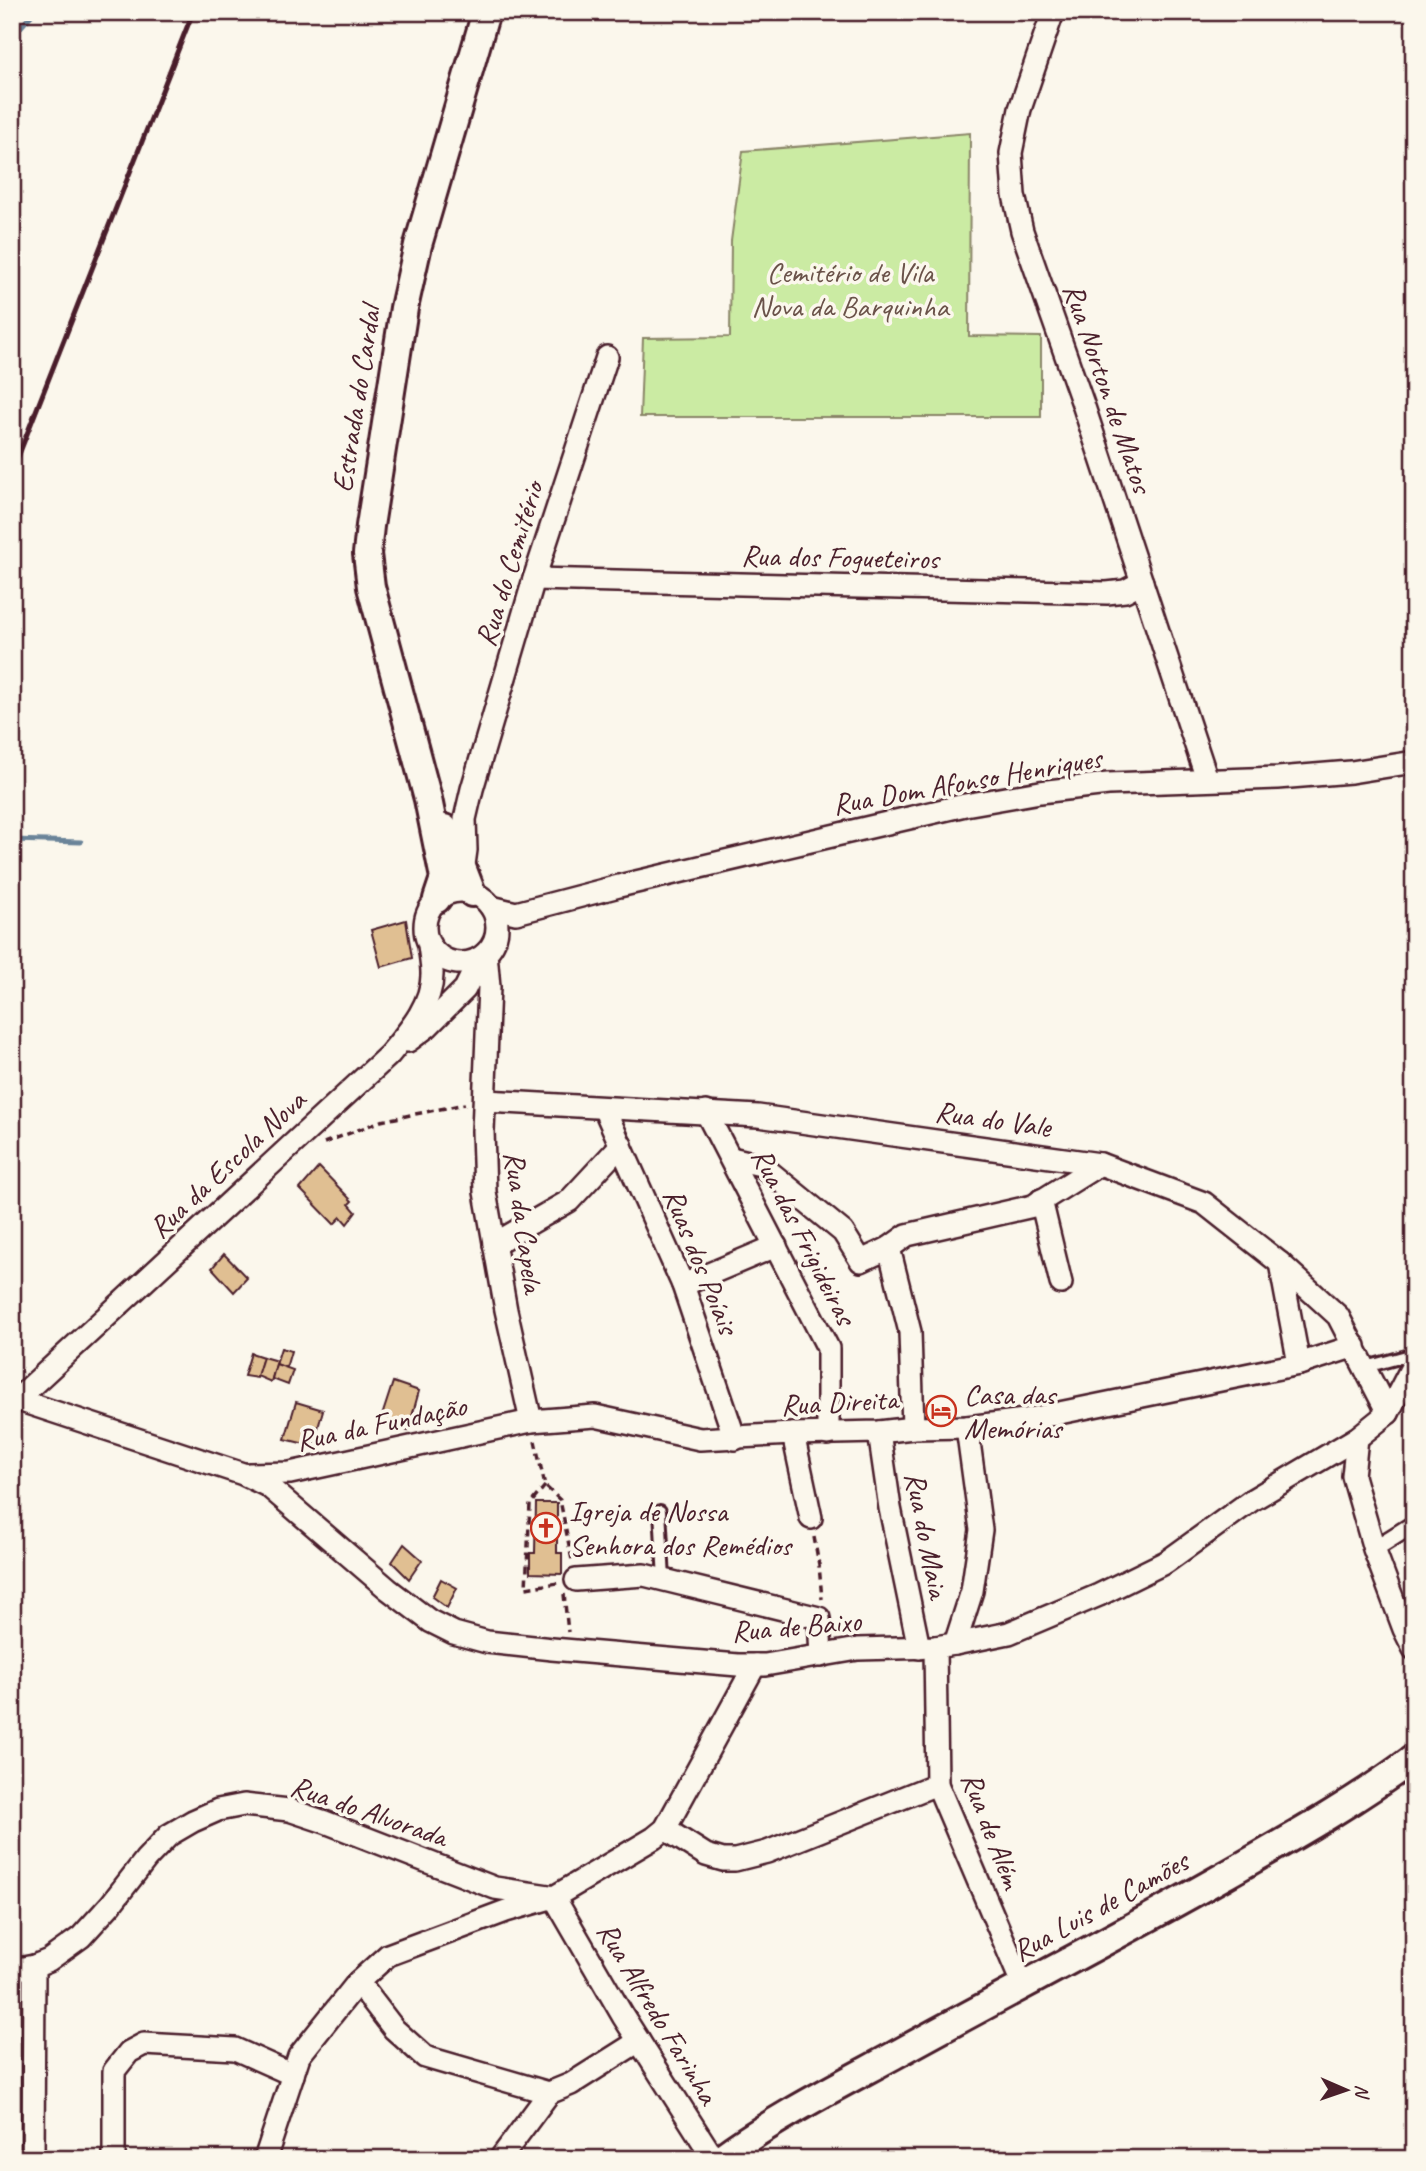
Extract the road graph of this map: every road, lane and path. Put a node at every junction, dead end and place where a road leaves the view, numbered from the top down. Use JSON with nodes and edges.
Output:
{"nodes":[{"id":1,"x":486,"y":12,"type":"edge"},
{"id":2,"x":1053,"y":12,"type":"edge"},
{"id":3,"x":607,"y":357,"type":"dead end"},
{"id":4,"x":534,"y":579,"type":"junction"},
{"id":5,"x":1142,"y":582,"type":"junction"},
{"id":6,"x":1414,"y":762,"type":"edge"},
{"id":7,"x":1207,"y":779,"type":"junction"},
{"id":8,"x":472,"y":789,"type":"junction"},
{"id":9,"x":428,"y":799,"type":"junction"},
{"id":10,"x":467,"y":893,"type":"junction"},
{"id":11,"x":538,"y":908,"type":"junction"},
{"id":12,"x":429,"y":945,"type":"junction"},
{"id":13,"x":485,"y":953,"type":"junction"},
{"id":14,"x":465,"y":989,"type":"junction"},
{"id":15,"x":488,"y":1028,"type":"junction"},
{"id":16,"x":389,"y":1055,"type":"junction"},
{"id":17,"x":485,"y":1101,"type":"junction"},
{"id":18,"x":604,"y":1108,"type":"junction"},
{"id":19,"x":706,"y":1112,"type":"junction"},
{"id":20,"x":323,"y":1144,"type":"dead end"},
{"id":21,"x":621,"y":1146,"type":"junction"},
{"id":22,"x":731,"y":1158,"type":"junction"},
{"id":23,"x":1100,"y":1164,"type":"junction"},
{"id":24,"x":1041,"y":1200,"type":"junction"},
{"id":25,"x":494,"y":1244,"type":"junction"},
{"id":26,"x":776,"y":1246,"type":"junction"},
{"id":27,"x":889,"y":1248,"type":"junction"},
{"id":28,"x":1280,"y":1263,"type":"junction"},
{"id":29,"x":1061,"y":1283,"type":"dead end"},
{"id":30,"x":683,"y":1285,"type":"junction"},
{"id":31,"x":1355,"y":1346,"type":"junction"},
{"id":32,"x":1414,"y":1354,"type":"edge"},
{"id":33,"x":1414,"y":1363,"type":"edge"},
{"id":34,"x":1299,"y":1364,"type":"junction"},
{"id":35,"x":1366,"y":1367,"type":"junction"},
{"id":36,"x":14,"y":1401,"type":"edge"},
{"id":37,"x":1388,"y":1413,"type":"junction"},
{"id":38,"x":531,"y":1421,"type":"junction"},
{"id":39,"x":967,"y":1427,"type":"junction"},
{"id":40,"x":913,"y":1428,"type":"junction"},
{"id":41,"x":879,"y":1432,"type":"junction"},
{"id":42,"x":793,"y":1434,"type":"junction"},
{"id":43,"x":828,"y":1434,"type":"junction"},
{"id":44,"x":1357,"y":1438,"type":"junction"},
{"id":45,"x":735,"y":1439,"type":"junction"},
{"id":46,"x":243,"y":1474,"type":"junction"},
{"id":47,"x":545,"y":1486,"type":"junction"},
{"id":48,"x":660,"y":1511,"type":"dead end"},
{"id":49,"x":811,"y":1518,"type":"joint"},
{"id":50,"x":1414,"y":1524,"type":"edge"},
{"id":51,"x":1374,"y":1549,"type":"junction"},
{"id":52,"x":576,"y":1580,"type":"joint"},
{"id":53,"x":664,"y":1580,"type":"junction"},
{"id":54,"x":819,"y":1618,"type":"junction"},
{"id":55,"x":936,"y":1646,"type":"junction"},
{"id":56,"x":1414,"y":1649,"type":"edge"},
{"id":57,"x":570,"y":1651,"type":"junction"},
{"id":58,"x":821,"y":1656,"type":"junction"},
{"id":59,"x":755,"y":1665,"type":"junction"},
{"id":60,"x":1414,"y":1758,"type":"edge"},
{"id":61,"x":937,"y":1784,"type":"junction"},
{"id":62,"x":665,"y":1829,"type":"junction"},
{"id":63,"x":554,"y":1897,"type":"junction"},
{"id":64,"x":34,"y":1966,"type":"junction"},
{"id":65,"x":12,"y":1970,"type":"edge"},
{"id":66,"x":358,"y":1982,"type":"junction"},
{"id":67,"x":1023,"y":1986,"type":"junction"},
{"id":68,"x":639,"y":2041,"type":"junction"},
{"id":69,"x":293,"y":2075,"type":"junction"},
{"id":70,"x":549,"y":2093,"type":"junction"},
{"id":71,"x":724,"y":2157,"type":"edge"},
{"id":72,"x":33,"y":2159,"type":"edge"},
{"id":73,"x":114,"y":2159,"type":"edge"},
{"id":74,"x":265,"y":2159,"type":"edge"},
{"id":75,"x":499,"y":2159,"type":"edge"}],
"edges":[{"from":1,"to":9,"type":"street","name":"Estrada do Cardal"},
{"from":2,"to":5,"type":"street","name":"Rua Norton de Matos"},
{"from":3,"to":4,"type":"street","name":"Rua do Cemitério"},
{"from":4,"to":5,"type":"street","name":"Rua dos Fogueteiros"},
{"from":4,"to":8,"type":"street","name":"Rua do Cemitério"},
{"from":5,"to":7,"type":"street","name":"Rua Norton de Matos"},
{"from":6,"to":7,"type":"street","name":"Rua Dom Afonso Henriques"},
{"from":7,"to":11,"type":"street","name":"Rua Dom Afonso Henriques"},
{"from":8,"to":10,"type":"street","name":"Rua do Cemitério"},
{"from":8,"to":10,"type":"street","name":"Rua do Cemitério"},
{"from":9,"to":10,"type":"street","name":"Estrada do Cardal"},
{"from":9,"to":10,"type":"street","name":"Estrada do Cardal"},
{"from":10,"to":11,"type":"street","name":"Rua Dom Afonso Henriques"},
{"from":10,"to":12,"type":"street"},
{"from":10,"to":13,"type":"street"},
{"from":11,"to":13,"type":"street","name":"Rua Dom Afonso Henriques"},
{"from":12,"to":13,"type":"street"},
{"from":12,"to":16,"type":"street","name":"Rua da Escola Nova"},
{"from":13,"to":14,"type":"street"},
{"from":13,"to":15,"type":"street","name":"Rua da Capela"},
{"from":14,"to":15,"type":"street","name":"Rua da Capela"},
{"from":14,"to":16,"type":"street"},
{"from":15,"to":17,"type":"street","name":"Rua da Capela"},
{"from":16,"to":36,"type":"street","name":"Rua da Escola Nova"},
{"from":17,"to":18,"type":"street","name":"Rua do Vale"},
{"from":17,"to":20,"type":"path"},
{"from":17,"to":25,"type":"street","name":"Rua da Capela"},
{"from":18,"to":19,"type":"street","name":"Rua do Vale"},
{"from":18,"to":21,"type":"street","name":"Ruas dos Poíais"},
{"from":19,"to":22,"type":"street","name":"Rua das Frigideiras"},
{"from":19,"to":23,"type":"street","name":"Rua do Vale"},
{"from":21,"to":25,"type":"street"},
{"from":21,"to":30,"type":"street","name":"Ruas dos Poíais"},
{"from":22,"to":26,"type":"street","name":"Rua das Frigideiras"},
{"from":22,"to":27,"type":"street"},
{"from":23,"to":24,"type":"street"},
{"from":23,"to":28,"type":"street","name":"Rua do Vale"},
{"from":24,"to":27,"type":"street"},
{"from":24,"to":29,"type":"street"},
{"from":25,"to":38,"type":"street","name":"Rua da Capela"},
{"from":26,"to":30,"type":"street"},
{"from":26,"to":43,"type":"street","name":"Rua das Frigideiras"},
{"from":27,"to":40,"type":"street"},
{"from":28,"to":31,"type":"street","name":"Rua do Vale"},
{"from":28,"to":34,"type":"street"},
{"from":30,"to":45,"type":"street","name":"Ruas dos Poíais"},
{"from":31,"to":34,"type":"street","name":"Rua Direita"},
{"from":31,"to":35,"type":"street","name":"Rua do Vale"},
{"from":32,"to":35,"type":"lane"},
{"from":33,"to":37,"type":"street"},
{"from":34,"to":39,"type":"street","name":"Rua Direita"},
{"from":35,"to":37,"type":"street","name":"Rua do Vale"},
{"from":36,"to":46,"type":"street"},
{"from":37,"to":44,"type":"street","name":"Rua de Baixo"},
{"from":38,"to":45,"type":"street","name":"Rua Direita"},
{"from":38,"to":46,"type":"street","name":"Rua da Fundação"},
{"from":38,"to":47,"type":"path"},
{"from":39,"to":40,"type":"street","name":"Rua Direita"},
{"from":39,"to":55,"type":"street"},
{"from":40,"to":41,"type":"street","name":"Rua Direita"},
{"from":41,"to":43,"type":"street","name":"Rua Direita"},
{"from":41,"to":55,"type":"street","name":"Rua do Maia"},
{"from":42,"to":43,"type":"street","name":"Rua Direita"},
{"from":42,"to":45,"type":"street","name":"Rua Direita"},
{"from":42,"to":49,"type":"street"},
{"from":44,"to":51,"type":"street"},
{"from":44,"to":55,"type":"street","name":"Rua de Baixo"},
{"from":46,"to":57,"type":"street","name":"Rua de Baixo"},
{"from":47,"to":52,"type":"path"},
{"from":47,"to":57,"type":"path"},
{"from":48,"to":53,"type":"lane"},
{"from":49,"to":54,"type":"path"},
{"from":50,"to":51,"type":"street"},
{"from":51,"to":56,"type":"street"},
{"from":52,"to":53,"type":"street"},
{"from":53,"to":54,"type":"street"},
{"from":54,"to":58,"type":"street"},
{"from":55,"to":58,"type":"street","name":"Rua de Baixo"},
{"from":55,"to":61,"type":"street","name":"Rua de Além"},
{"from":57,"to":59,"type":"street","name":"Rua de Baixo"},
{"from":58,"to":59,"type":"street","name":"Rua de Baixo"},
{"from":59,"to":62,"type":"street"},
{"from":60,"to":67,"type":"street","name":"Rua Luis de Camões"},
{"from":61,"to":62,"type":"street"},
{"from":61,"to":67,"type":"street","name":"Rua de Além"},
{"from":62,"to":63,"type":"street"},
{"from":63,"to":64,"type":"street","name":"Rua do Alvorada"},
{"from":63,"to":66,"type":"street"},
{"from":63,"to":68,"type":"street","name":"Rua Alfredo Farinha"},
{"from":64,"to":65,"type":"street","name":"Rua do Alvorada"},
{"from":64,"to":72,"type":"street"},
{"from":66,"to":69,"type":"street"},
{"from":66,"to":70,"type":"street"},
{"from":67,"to":71,"type":"street","name":"Rua Luis de Camões"},
{"from":68,"to":70,"type":"street"},
{"from":68,"to":71,"type":"street","name":"Rua Alfredo Farinha"},
{"from":69,"to":73,"type":"street"},
{"from":69,"to":74,"type":"street"},
{"from":70,"to":75,"type":"street"}]}
